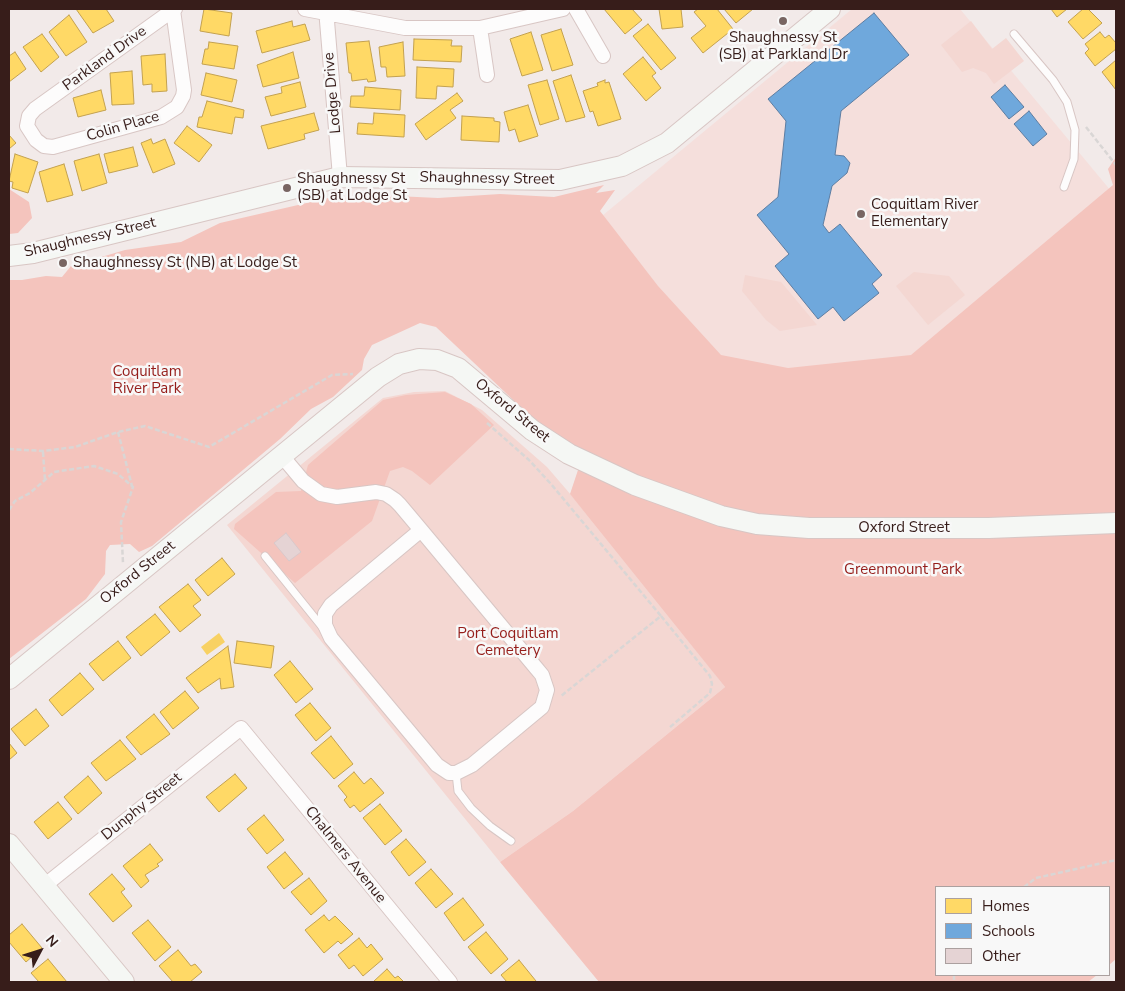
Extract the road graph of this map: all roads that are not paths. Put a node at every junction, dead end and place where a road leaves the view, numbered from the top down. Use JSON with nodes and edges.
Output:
{"nodes":[{"id":1,"x":174,"y":9,"type":"edge"},
{"id":2,"x":305,"y":9,"type":"edge"},
{"id":3,"x":563,"y":9,"type":"edge"},
{"id":4,"x":576,"y":9,"type":"edge"},
{"id":5,"x":830,"y":9,"type":"edge"},
{"id":6,"x":326,"y":10,"type":"edge"},
{"id":7,"x":480,"y":28,"type":"junction"},
{"id":8,"x":1014,"y":34,"type":"dead end"},
{"id":9,"x":602,"y":56,"type":"dead end"},
{"id":10,"x":487,"y":75,"type":"dead end"},
{"id":11,"x":35,"y":109,"type":"joint"},
{"id":12,"x":340,"y":177,"type":"junction"},
{"id":13,"x":1064,"y":187,"type":"dead end"},
{"id":14,"x":9,"y":256,"type":"edge"},
{"id":15,"x":282,"y":456,"type":"junction"},
{"id":16,"x":1116,"y":523,"type":"edge"},
{"id":17,"x":421,"y":530,"type":"junction"},
{"id":18,"x":264,"y":556,"type":"dead end"},
{"id":19,"x":331,"y":638,"type":"junction"},
{"id":20,"x":9,"y":679,"type":"edge"},
{"id":21,"x":241,"y":728,"type":"joint"},
{"id":22,"x":456,"y":773,"type":"junction"},
{"id":23,"x":511,"y":840,"type":"dead end"},
{"id":24,"x":9,"y":844,"type":"edge"},
{"id":25,"x":44,"y":886,"type":"junction"},
{"id":26,"x":124,"y":982,"type":"edge"},
{"id":27,"x":450,"y":982,"type":"edge"}],
"edges":[{"from":1,"to":11,"type":"street","name":"Parkland Drive"},
{"from":1,"to":11,"type":"street","name":"Colin Place"},
{"from":2,"to":6,"type":"street"},
{"from":3,"to":7,"type":"street"},
{"from":4,"to":9,"type":"street"},
{"from":5,"to":12,"type":"street","name":"Shaughnessy Street"},
{"from":6,"to":7,"type":"street"},
{"from":6,"to":12,"type":"street","name":"Lodge Drive"},
{"from":7,"to":10,"type":"street"},
{"from":8,"to":13,"type":"lane"},
{"from":12,"to":14,"type":"street","name":"Shaughnessy Street"},
{"from":15,"to":16,"type":"street","name":"Oxford Street"},
{"from":15,"to":17,"type":"street"},
{"from":15,"to":20,"type":"street","name":"Oxford Street"},
{"from":17,"to":19,"type":"street"},
{"from":17,"to":22,"type":"street"},
{"from":18,"to":19,"type":"lane"},
{"from":19,"to":22,"type":"street"},
{"from":21,"to":25,"type":"street","name":"Dunphy Street"},
{"from":21,"to":27,"type":"street","name":"Chalmers Avenue"},
{"from":22,"to":23,"type":"lane"},
{"from":24,"to":25,"type":"street"},
{"from":25,"to":26,"type":"street"}]}
